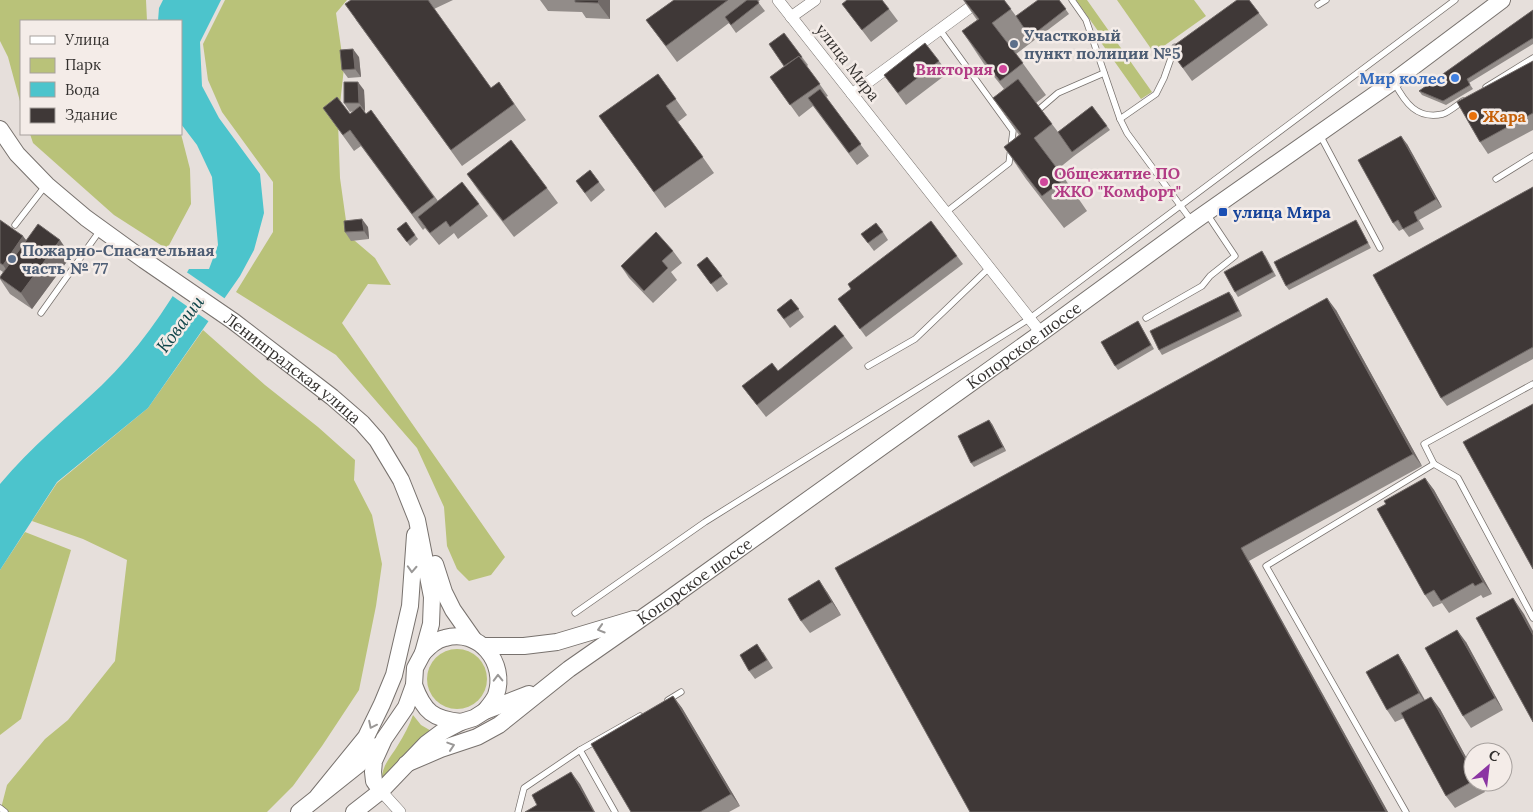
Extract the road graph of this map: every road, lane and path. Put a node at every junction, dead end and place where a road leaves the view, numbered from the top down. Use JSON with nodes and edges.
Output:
{"nodes":[{"id":1,"x":778,"y":0,"type":"edge"},
{"id":2,"x":814,"y":0,"type":"edge"},
{"id":3,"x":980,"y":0,"type":"edge"},
{"id":4,"x":1072,"y":0,"type":"edge"},
{"id":5,"x":1326,"y":0,"type":"edge"},
{"id":6,"x":1455,"y":0,"type":"edge"},
{"id":7,"x":1502,"y":0,"type":"edge"},
{"id":8,"x":1318,"y":5,"type":"dead end"},
{"id":9,"x":792,"y":17,"type":"junction"},
{"id":10,"x":940,"y":30,"type":"junction"},
{"id":11,"x":1183,"y":42,"type":"edge"},
{"id":12,"x":1533,"y":58,"type":"edge"},
{"id":13,"x":1104,"y":73,"type":"junction"},
{"id":14,"x":1394,"y":81,"type":"junction"},
{"id":15,"x":1484,"y":88,"type":"edge"},
{"id":16,"x":852,"y":94,"type":"junction"},
{"id":17,"x":1468,"y":98,"type":"edge"},
{"id":18,"x":1028,"y":118,"type":"edge"},
{"id":19,"x":1120,"y":119,"type":"junction"},
{"id":20,"x":1020,"y":124,"type":"edge"},
{"id":21,"x":0,"y":129,"type":"edge"},
{"id":22,"x":1013,"y":130,"type":"junction"},
{"id":23,"x":1319,"y":134,"type":"junction"},
{"id":24,"x":1533,"y":156,"type":"edge"},
{"id":25,"x":1496,"y":179,"type":"dead end"},
{"id":26,"x":47,"y":185,"type":"junction"},
{"id":27,"x":1181,"y":207,"type":"junction"},
{"id":28,"x":946,"y":212,"type":"junction"},
{"id":29,"x":1200,"y":217,"type":"junction"},
{"id":30,"x":15,"y":225,"type":"dead end"},
{"id":31,"x":101,"y":229,"type":"junction"},
{"id":32,"x":1380,"y":248,"type":"dead end"},
{"id":33,"x":989,"y":268,"type":"junction"},
{"id":34,"x":41,"y":313,"type":"dead end"},
{"id":35,"x":1146,"y":318,"type":"dead end"},
{"id":36,"x":1029,"y":319,"type":"junction"},
{"id":37,"x":1040,"y":333,"type":"junction"},
{"id":38,"x":868,"y":366,"type":"dead end"},
{"id":39,"x":1533,"y":384,"type":"edge"},
{"id":40,"x":1434,"y":464,"type":"junction"},
{"id":41,"x":417,"y":520,"type":"junction"},
{"id":42,"x":575,"y":613,"type":"dead end"},
{"id":43,"x":648,"y":614,"type":"junction"},
{"id":44,"x":1533,"y":618,"type":"edge"},
{"id":45,"x":479,"y":643,"type":"junction"},
{"id":46,"x":423,"y":653,"type":"junction"},
{"id":47,"x":414,"y":686,"type":"junction"},
{"id":48,"x":543,"y":689,"type":"junction"},
{"id":49,"x":681,"y":692,"type":"dead end"},
{"id":50,"x":664,"y":702,"type":"edge"},
{"id":51,"x":486,"y":711,"type":"junction"},
{"id":52,"x":647,"y":712,"type":"edge"},
{"id":53,"x":462,"y":722,"type":"junction"},
{"id":54,"x":384,"y":740,"type":"junction"},
{"id":55,"x":580,"y":750,"type":"junction"},
{"id":56,"x":406,"y":764,"type":"junction"},
{"id":57,"x":381,"y":790,"type":"junction"},
{"id":58,"x":318,"y":796,"type":"junction"},
{"id":59,"x":0,"y":808,"type":"edge"},
{"id":60,"x":5,"y":812,"type":"edge"},
{"id":61,"x":300,"y":812,"type":"edge"},
{"id":62,"x":354,"y":812,"type":"edge"},
{"id":63,"x":400,"y":812,"type":"edge"},
{"id":64,"x":518,"y":812,"type":"edge"},
{"id":65,"x":614,"y":812,"type":"edge"},
{"id":66,"x":1406,"y":812,"type":"edge"}],
"edges":[{"from":1,"to":9,"type":"street","name":"улица Мира"},
{"from":2,"to":9,"type":"street"},
{"from":3,"to":10,"type":"street"},
{"from":4,"to":13,"type":"lane"},
{"from":5,"to":8,"type":"lane"},
{"from":6,"to":27,"type":"lane"},
{"from":7,"to":14,"type":"main road","name":"Копорское шоссе"},
{"from":9,"to":16,"type":"street","name":"улица Мира"},
{"from":10,"to":16,"type":"street"},
{"from":10,"to":22,"type":"lane"},
{"from":11,"to":19,"type":"lane"},
{"from":12,"to":15,"type":"lane"},
{"from":13,"to":18,"type":"lane"},
{"from":13,"to":19,"type":"lane"},
{"from":14,"to":17,"type":"lane"},
{"from":14,"to":23,"type":"main road","name":"Копорское шоссе"},
{"from":16,"to":28,"type":"street","name":"улица Мира"},
{"from":19,"to":27,"type":"lane"},
{"from":20,"to":22,"type":"lane"},
{"from":21,"to":26,"type":"main road","name":"Ленинградская улица"},
{"from":22,"to":28,"type":"lane"},
{"from":23,"to":29,"type":"main road","name":"Копорское шоссе"},
{"from":23,"to":32,"type":"lane"},
{"from":24,"to":25,"type":"lane"},
{"from":26,"to":30,"type":"lane"},
{"from":26,"to":31,"type":"main road","name":"Ленинградская улица"},
{"from":27,"to":29,"type":"lane"},
{"from":27,"to":36,"type":"lane"},
{"from":28,"to":33,"type":"street","name":"улица Мира"},
{"from":29,"to":35,"type":"lane"},
{"from":29,"to":37,"type":"main road","name":"Копорское шоссе"},
{"from":31,"to":34,"type":"lane"},
{"from":31,"to":41,"type":"main road","name":"Ленинградская улица"},
{"from":33,"to":36,"type":"street","name":"улица Мира"},
{"from":33,"to":38,"type":"lane"},
{"from":36,"to":37,"type":"street","name":"улица Мира"},
{"from":36,"to":42,"type":"lane"},
{"from":37,"to":43,"type":"main road","name":"Копорское шоссе"},
{"from":39,"to":40,"type":"lane"},
{"from":40,"to":44,"type":"lane"},
{"from":40,"to":66,"type":"lane"},
{"from":41,"to":45,"type":"main road"},
{"from":41,"to":46,"type":"main road"},
{"from":41,"to":58,"type":"main road","one_way":true},
{"from":43,"to":45,"type":"main road","one_way":true},
{"from":43,"to":48,"type":"main road","name":"Копорское шоссе"},
{"from":45,"to":46,"type":"main road"},
{"from":51,"to":45,"type":"main road","one_way":true},
{"from":46,"to":47,"type":"main road"},
{"from":47,"to":53,"type":"main road"},
{"from":47,"to":54,"type":"main road"},
{"from":48,"to":51,"type":"main road"},
{"from":56,"to":48,"type":"main road","one_way":true},
{"from":49,"to":50,"type":"lane"},
{"from":51,"to":53,"type":"main road"},
{"from":52,"to":55,"type":"lane"},
{"from":53,"to":56,"type":"main road"},
{"from":54,"to":57,"type":"main road"},
{"from":54,"to":58,"type":"main road"},
{"from":55,"to":64,"type":"lane"},
{"from":55,"to":65,"type":"lane"},
{"from":56,"to":57,"type":"main road"},
{"from":57,"to":62,"type":"main road"},
{"from":57,"to":63,"type":"street"},
{"from":58,"to":61,"type":"main road"},
{"from":59,"to":60,"type":"lane"}]}
